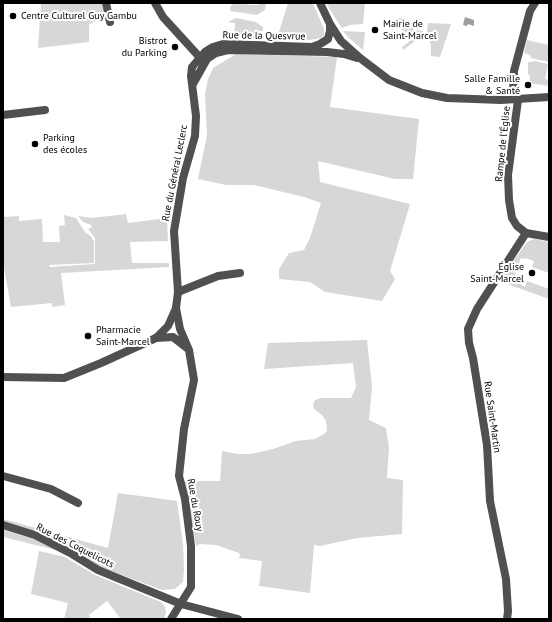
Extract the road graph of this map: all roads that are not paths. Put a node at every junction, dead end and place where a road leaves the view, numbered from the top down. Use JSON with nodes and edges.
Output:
{"nodes":[{"id":1,"x":106,"y":3,"type":"edge"},
{"id":2,"x":155,"y":3,"type":"edge"},
{"id":3,"x":320,"y":3,"type":"edge"},
{"id":4,"x":535,"y":3,"type":"edge"},
{"id":5,"x":110,"y":22,"type":"dead end"},
{"id":6,"x":330,"y":24,"type":"junction"},
{"id":7,"x":341,"y":41,"type":"junction"},
{"id":8,"x":327,"y":52,"type":"junction"},
{"id":9,"x":360,"y":58,"type":"junction"},
{"id":10,"x":202,"y":60,"type":"junction"},
{"id":11,"x":193,"y":84,"type":"joint"},
{"id":12,"x":549,"y":97,"type":"edge"},
{"id":13,"x":518,"y":100,"type":"junction"},
{"id":14,"x":45,"y":110,"type":"dead end"},
{"id":15,"x":3,"y":115,"type":"edge"},
{"id":16,"x":526,"y":233,"type":"junction"},
{"id":17,"x":549,"y":237,"type":"edge"},
{"id":18,"x":240,"y":273,"type":"dead end"},
{"id":19,"x":178,"y":292,"type":"junction"},
{"id":20,"x":176,"y":308,"type":"junction"},
{"id":21,"x":156,"y":338,"type":"junction"},
{"id":22,"x":189,"y":350,"type":"junction"},
{"id":23,"x":3,"y":377,"type":"edge"},
{"id":24,"x":3,"y":476,"type":"edge"},
{"id":25,"x":78,"y":503,"type":"dead end"},
{"id":26,"x":3,"y":525,"type":"edge"},
{"id":27,"x":181,"y":604,"type":"junction"},
{"id":28,"x":172,"y":619,"type":"edge"},
{"id":29,"x":238,"y":619,"type":"edge"},
{"id":30,"x":507,"y":619,"type":"edge"}],
"edges":[{"from":1,"to":5,"type":"street"},
{"from":2,"to":10,"type":"street"},
{"from":3,"to":6,"type":"street"},
{"from":4,"to":13,"type":"street"},
{"from":6,"to":7,"type":"street"},
{"from":6,"to":10,"type":"street","name":"Rue de la Quesvrue"},
{"from":7,"to":8,"type":"street"},
{"from":7,"to":9,"type":"street"},
{"from":8,"to":9,"type":"street","name":"Rue de la Quesvrue"},
{"from":8,"to":10,"type":"street","name":"Rue de la Quesvrue"},
{"from":9,"to":13,"type":"street"},
{"from":10,"to":11,"type":"street","name":"Rue de la Quesvrue"},
{"from":11,"to":19,"type":"street","name":"Rue du Général Leclerc"},
{"from":12,"to":13,"type":"street"},
{"from":13,"to":16,"type":"street","name":"Rampe de l'Église"},
{"from":14,"to":15,"type":"street"},
{"from":16,"to":17,"type":"street"},
{"from":16,"to":30,"type":"street","name":"Rue Saint-Martin"},
{"from":18,"to":19,"type":"street"},
{"from":19,"to":20,"type":"street","name":"Rue du Général Leclerc"},
{"from":20,"to":21,"type":"street","name":"Rue du Général Leclerc"},
{"from":20,"to":22,"type":"street","name":"Rue du Rouy"},
{"from":21,"to":22,"type":"street"},
{"from":21,"to":23,"type":"street","name":"Rue du Général Leclerc"},
{"from":22,"to":27,"type":"street","name":"Rue du Rouy"},
{"from":24,"to":25,"type":"street"},
{"from":26,"to":27,"type":"street","name":"Rue des Coquelicots"},
{"from":27,"to":28,"type":"street","name":"Rue du Rouy"},
{"from":27,"to":29,"type":"street"}]}
